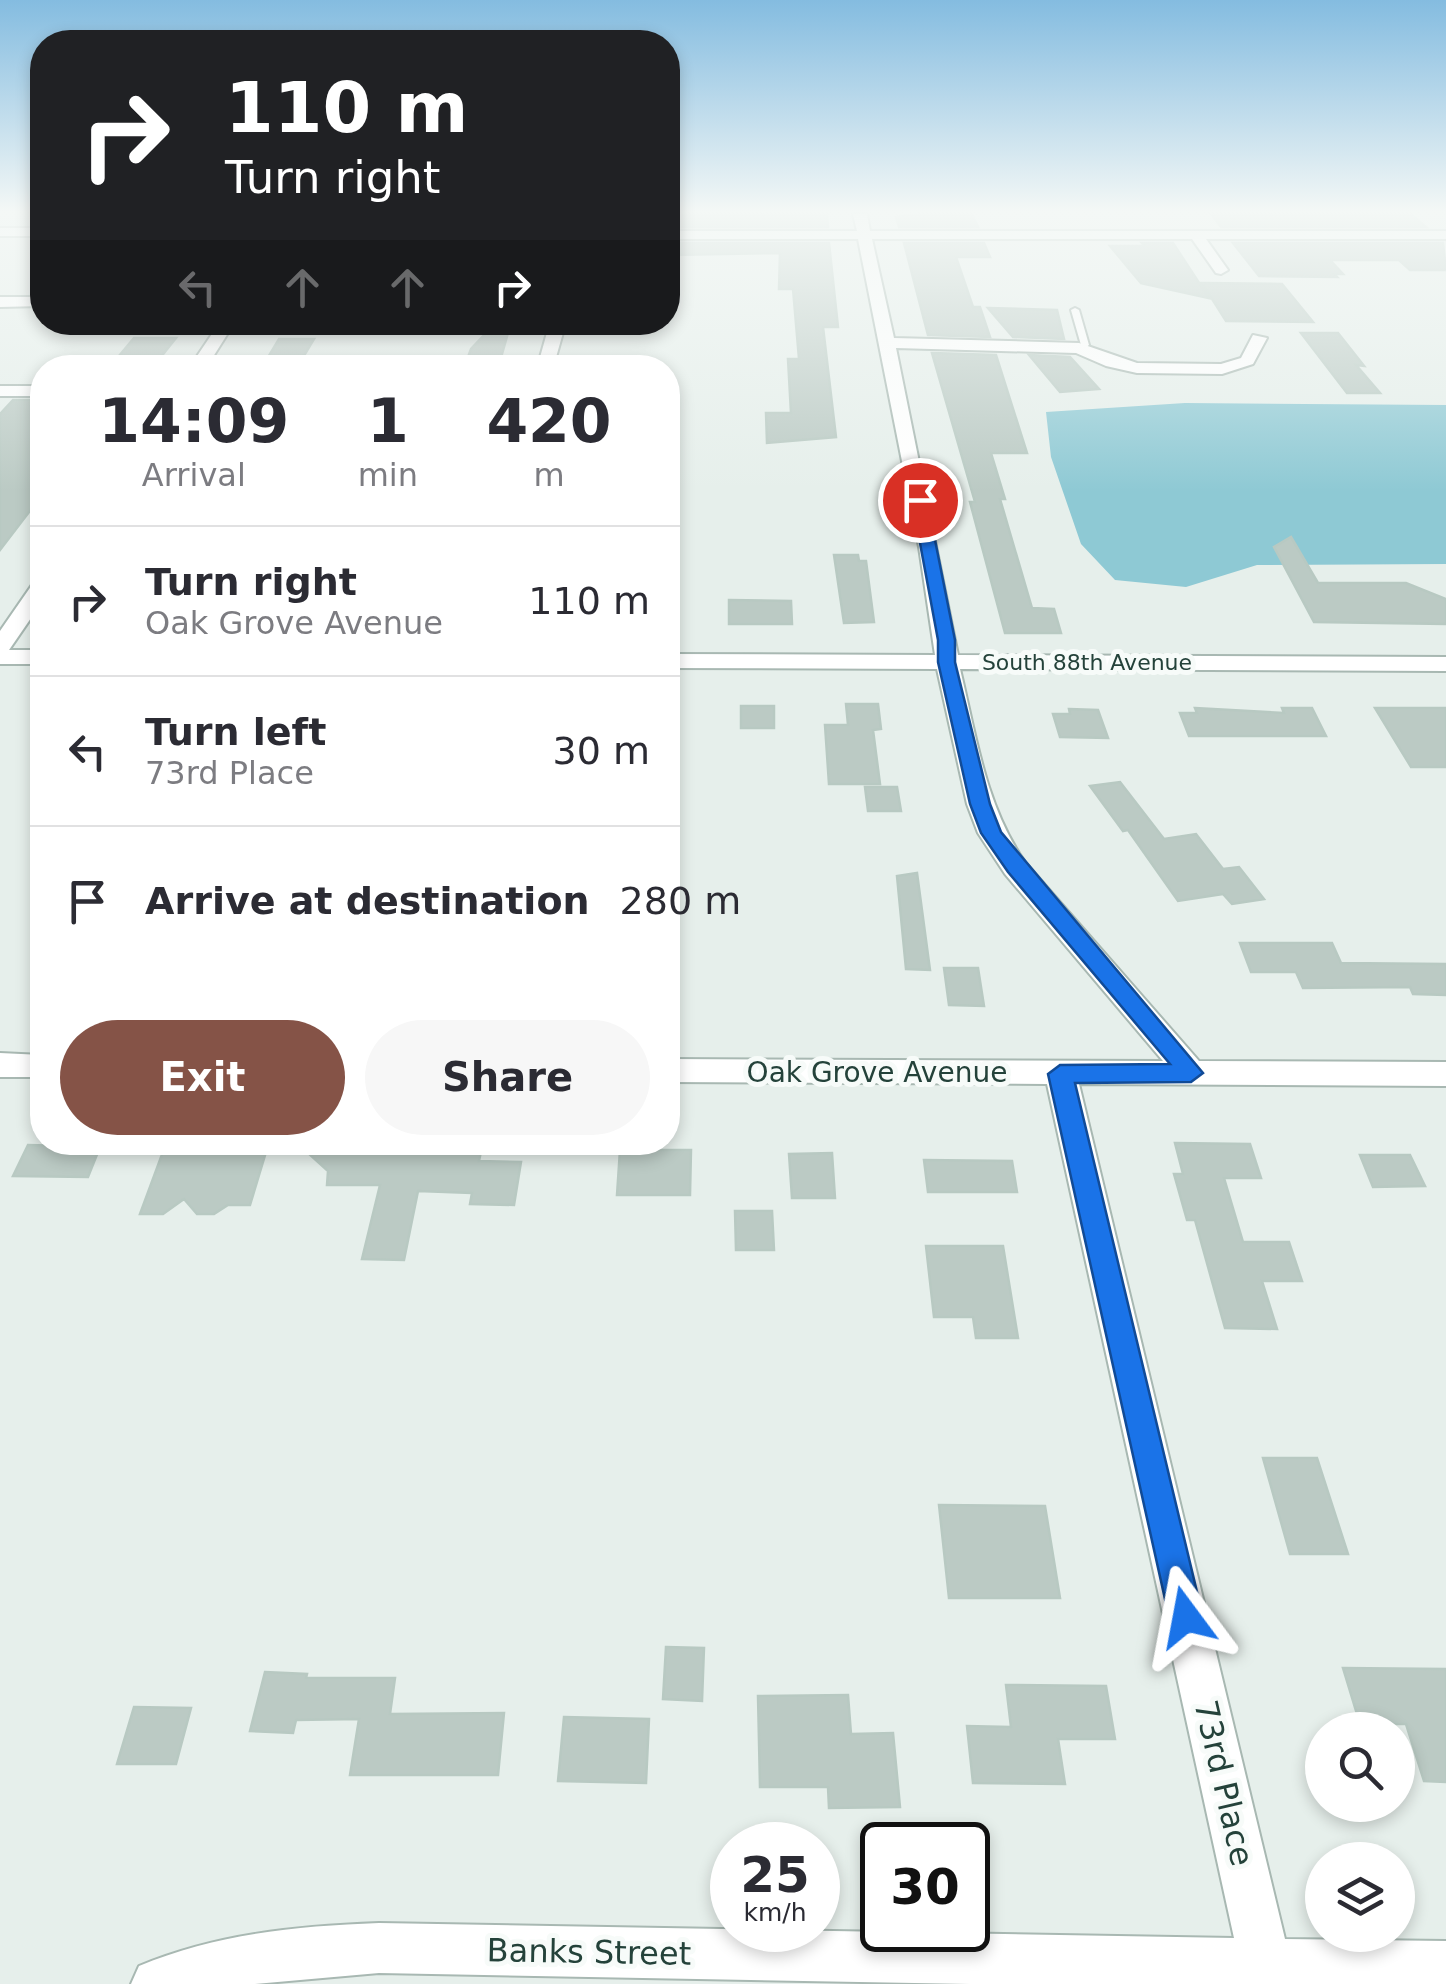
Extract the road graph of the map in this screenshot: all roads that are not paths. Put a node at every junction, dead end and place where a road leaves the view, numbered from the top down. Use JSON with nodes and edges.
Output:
{"nodes":[{"id":1,"x":879,"y":307,"type":"edge"},
{"id":2,"x":1075,"y":310,"type":"dead end"},
{"id":3,"x":1259,"y":338,"type":"dead end"},
{"id":4,"x":887,"y":343,"type":"junction"},
{"id":5,"x":1082,"y":348,"type":"junction"},
{"id":6,"x":0,"y":391,"type":"edge"},
{"id":7,"x":30,"y":391,"type":"edge"},
{"id":8,"x":30,"y":604,"type":"edge"},
{"id":9,"x":0,"y":647,"type":"edge"},
{"id":10,"x":0,"y":656,"type":"edge"},
{"id":11,"x":30,"y":657,"type":"edge"},
{"id":12,"x":680,"y":661,"type":"edge"},
{"id":13,"x":946,"y":662,"type":"junction"},
{"id":14,"x":1446,"y":664,"type":"edge"},
{"id":15,"x":0,"y":1066,"type":"edge"},
{"id":16,"x":30,"y":1066,"type":"edge"},
{"id":17,"x":680,"y":1071,"type":"edge"},
{"id":18,"x":1191,"y":1073,"type":"junction"},
{"id":19,"x":1060,"y":1074,"type":"junction"},
{"id":20,"x":1446,"y":1074,"type":"edge"},
{"id":21,"x":1266,"y":1966,"type":"junction"},
{"id":22,"x":1446,"y":1967,"type":"edge"},
{"id":23,"x":158,"y":1984,"type":"edge"}],
"edges":[{"from":1,"to":4,"type":"street"},
{"from":2,"to":5,"type":"lane"},
{"from":3,"to":5,"type":"street"},
{"from":4,"to":5,"type":"street"},
{"from":4,"to":13,"type":"street"},
{"from":6,"to":7,"type":"street"},
{"from":8,"to":9,"type":"street"},
{"from":10,"to":11,"type":"street"},
{"from":12,"to":13,"type":"street","name":"South 88th Avenue"},
{"from":13,"to":14,"type":"street","name":"South 88th Avenue"},
{"from":13,"to":18,"type":"street"},
{"from":15,"to":16,"type":"street"},
{"from":17,"to":19,"type":"street","name":"Oak Grove Avenue"},
{"from":18,"to":19,"type":"street","name":"Oak Grove Avenue"},
{"from":18,"to":20,"type":"street","name":"Oak Grove Avenue"},
{"from":19,"to":21,"type":"street","name":"73rd Place"},
{"from":21,"to":22,"type":"street","name":"Banks Street"},
{"from":21,"to":23,"type":"street","name":"Banks Street"}]}
